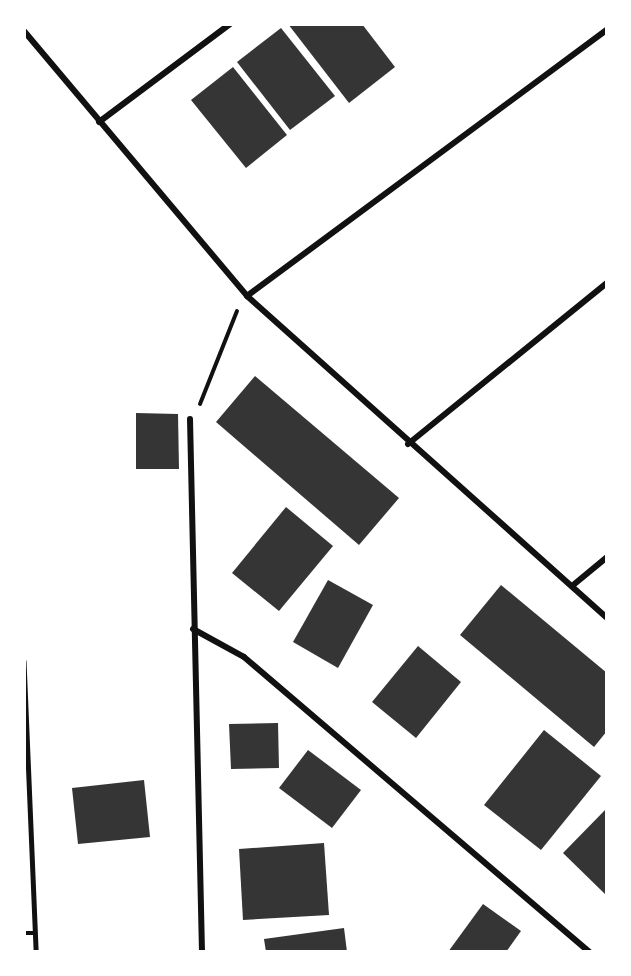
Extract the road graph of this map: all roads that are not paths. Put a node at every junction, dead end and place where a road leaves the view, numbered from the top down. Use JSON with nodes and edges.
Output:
{"nodes":[{"id":1,"x":230,"y":24,"type":"edge"},
{"id":2,"x":607,"y":30,"type":"edge"},
{"id":3,"x":24,"y":31,"type":"edge"},
{"id":4,"x":99,"y":122,"type":"junction"},
{"id":5,"x":607,"y":283,"type":"edge"},
{"id":6,"x":247,"y":296,"type":"junction"},
{"id":7,"x":190,"y":419,"type":"dead end"},
{"id":8,"x":408,"y":444,"type":"junction"},
{"id":9,"x":607,"y":557,"type":"edge"},
{"id":10,"x":572,"y":586,"type":"junction"},
{"id":11,"x":607,"y":618,"type":"edge"},
{"id":12,"x":193,"y":629,"type":"junction"},
{"id":13,"x":24,"y":661,"type":"edge"},
{"id":14,"x":24,"y":933,"type":"edge"},
{"id":15,"x":35,"y":933,"type":"junction"},
{"id":16,"x":36,"y":952,"type":"edge"},
{"id":17,"x":202,"y":952,"type":"edge"},
{"id":18,"x":589,"y":952,"type":"edge"}],
"edges":[{"from":1,"to":4,"type":"street"},
{"from":2,"to":6,"type":"street"},
{"from":3,"to":4,"type":"street"},
{"from":4,"to":6,"type":"street"},
{"from":5,"to":8,"type":"street"},
{"from":6,"to":8,"type":"street"},
{"from":7,"to":12,"type":"street"},
{"from":8,"to":10,"type":"street"},
{"from":9,"to":10,"type":"street"},
{"from":10,"to":11,"type":"street"},
{"from":12,"to":17,"type":"street"},
{"from":12,"to":18,"type":"street"},
{"from":13,"to":15,"type":"lane"},
{"from":14,"to":15,"type":"lane"},
{"from":15,"to":16,"type":"lane"}]}
